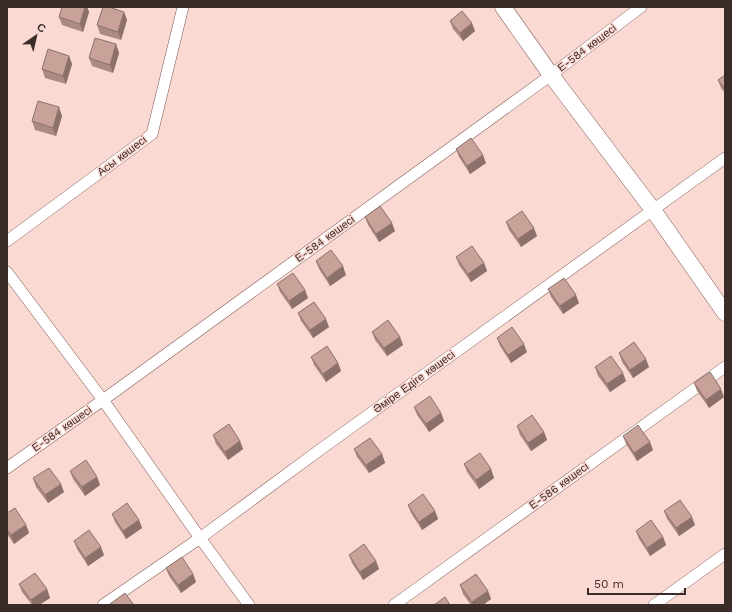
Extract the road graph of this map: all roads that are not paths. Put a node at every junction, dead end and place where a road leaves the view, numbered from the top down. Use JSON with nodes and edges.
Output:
{"nodes":[{"id":1,"x":183,"y":7,"type":"edge"},
{"id":2,"x":502,"y":7,"type":"edge"},
{"id":3,"x":641,"y":7,"type":"edge"},
{"id":4,"x":551,"y":75,"type":"junction"},
{"id":5,"x":725,"y":158,"type":"edge"},
{"id":6,"x":653,"y":210,"type":"junction"},
{"id":7,"x":7,"y":241,"type":"edge"},
{"id":8,"x":7,"y":272,"type":"edge"},
{"id":9,"x":725,"y":313,"type":"edge"},
{"id":10,"x":725,"y":366,"type":"edge"},
{"id":11,"x":103,"y":400,"type":"junction"},
{"id":12,"x":7,"y":468,"type":"edge"},
{"id":13,"x":200,"y":538,"type":"junction"},
{"id":14,"x":725,"y":554,"type":"edge"},
{"id":15,"x":103,"y":605,"type":"edge"},
{"id":16,"x":249,"y":605,"type":"edge"},
{"id":17,"x":394,"y":605,"type":"edge"},
{"id":18,"x":654,"y":605,"type":"edge"}],
"edges":[{"from":1,"to":7,"type":"street","name":"Асы көшесі"},
{"from":2,"to":4,"type":"street"},
{"from":3,"to":4,"type":"street","name":"Е-584 көшесі"},
{"from":4,"to":6,"type":"street"},
{"from":4,"to":11,"type":"street","name":"Е-584 көшесі"},
{"from":5,"to":6,"type":"street","name":"Әміре Едіге көшесі"},
{"from":6,"to":9,"type":"street"},
{"from":6,"to":13,"type":"street","name":"Әміре Едіге көшесі"},
{"from":8,"to":11,"type":"street"},
{"from":10,"to":17,"type":"street","name":"Е-586 көшесі"},
{"from":11,"to":12,"type":"street","name":"Е-584 көшесі"},
{"from":11,"to":13,"type":"street"},
{"from":13,"to":15,"type":"street","name":"Әміре Едіге көшесі"},
{"from":13,"to":16,"type":"street"},
{"from":14,"to":18,"type":"street"}]}
